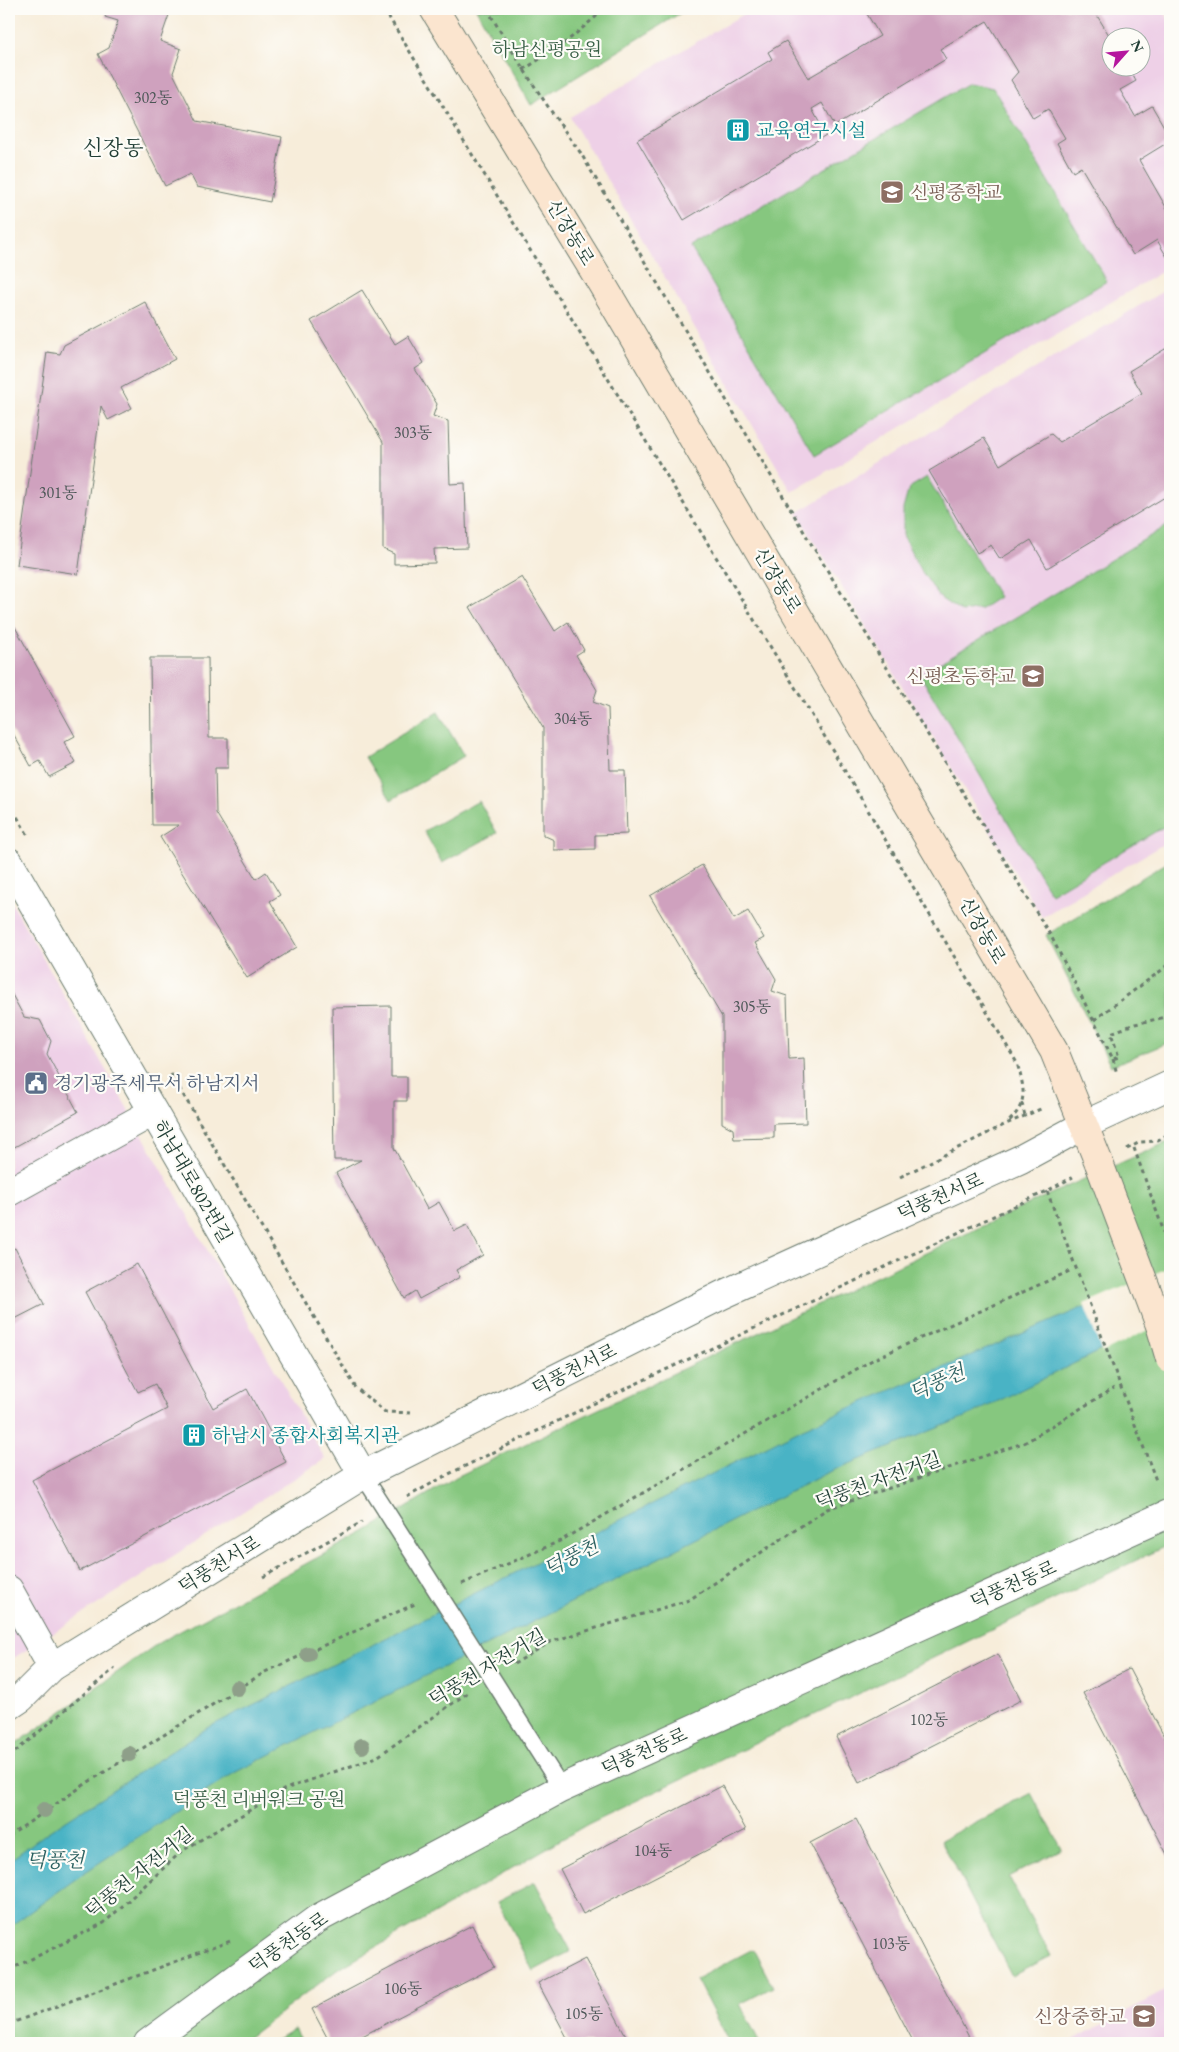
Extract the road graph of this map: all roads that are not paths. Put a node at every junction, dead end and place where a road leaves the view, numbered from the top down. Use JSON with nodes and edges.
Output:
{"nodes":[{"id":1,"x":434,"y":9,"type":"edge"},
{"id":2,"x":9,"y":862,"type":"edge"},
{"id":3,"x":1170,"y":1085,"type":"edge"},
{"id":4,"x":153,"y":1112,"type":"junction"},
{"id":5,"x":1084,"y":1125,"type":"junction"},
{"id":6,"x":9,"y":1192,"type":"edge"},
{"id":7,"x":1170,"y":1359,"type":"edge"},
{"id":8,"x":363,"y":1475,"type":"junction"},
{"id":9,"x":1170,"y":1513,"type":"edge"},
{"id":10,"x":9,"y":1590,"type":"edge"},
{"id":11,"x":52,"y":1667,"type":"junction"},
{"id":12,"x":9,"y":1706,"type":"edge"},
{"id":13,"x":557,"y":1782,"type":"junction"},
{"id":14,"x":148,"y":2043,"type":"edge"}],
"edges":[{"from":1,"to":5,"type":"main road","name":"신장동로"},
{"from":2,"to":4,"type":"street","name":"하남대로802번길"},
{"from":3,"to":5,"type":"street","name":"덕풍천서로"},
{"from":4,"to":6,"type":"street"},
{"from":4,"to":8,"type":"street","name":"하남대로802번길"},
{"from":5,"to":7,"type":"main road","name":"신장동로","bridge":true},
{"from":5,"to":8,"type":"street","name":"덕풍천서로"},
{"from":8,"to":11,"type":"street","name":"덕풍천서로"},
{"from":8,"to":13,"type":"lane","bridge":true},
{"from":9,"to":13,"type":"street","name":"덕풍천동로"},
{"from":10,"to":11,"type":"street"},
{"from":11,"to":12,"type":"street","name":"덕풍천서로"},
{"from":13,"to":14,"type":"street","name":"덕풍천동로"}]}
